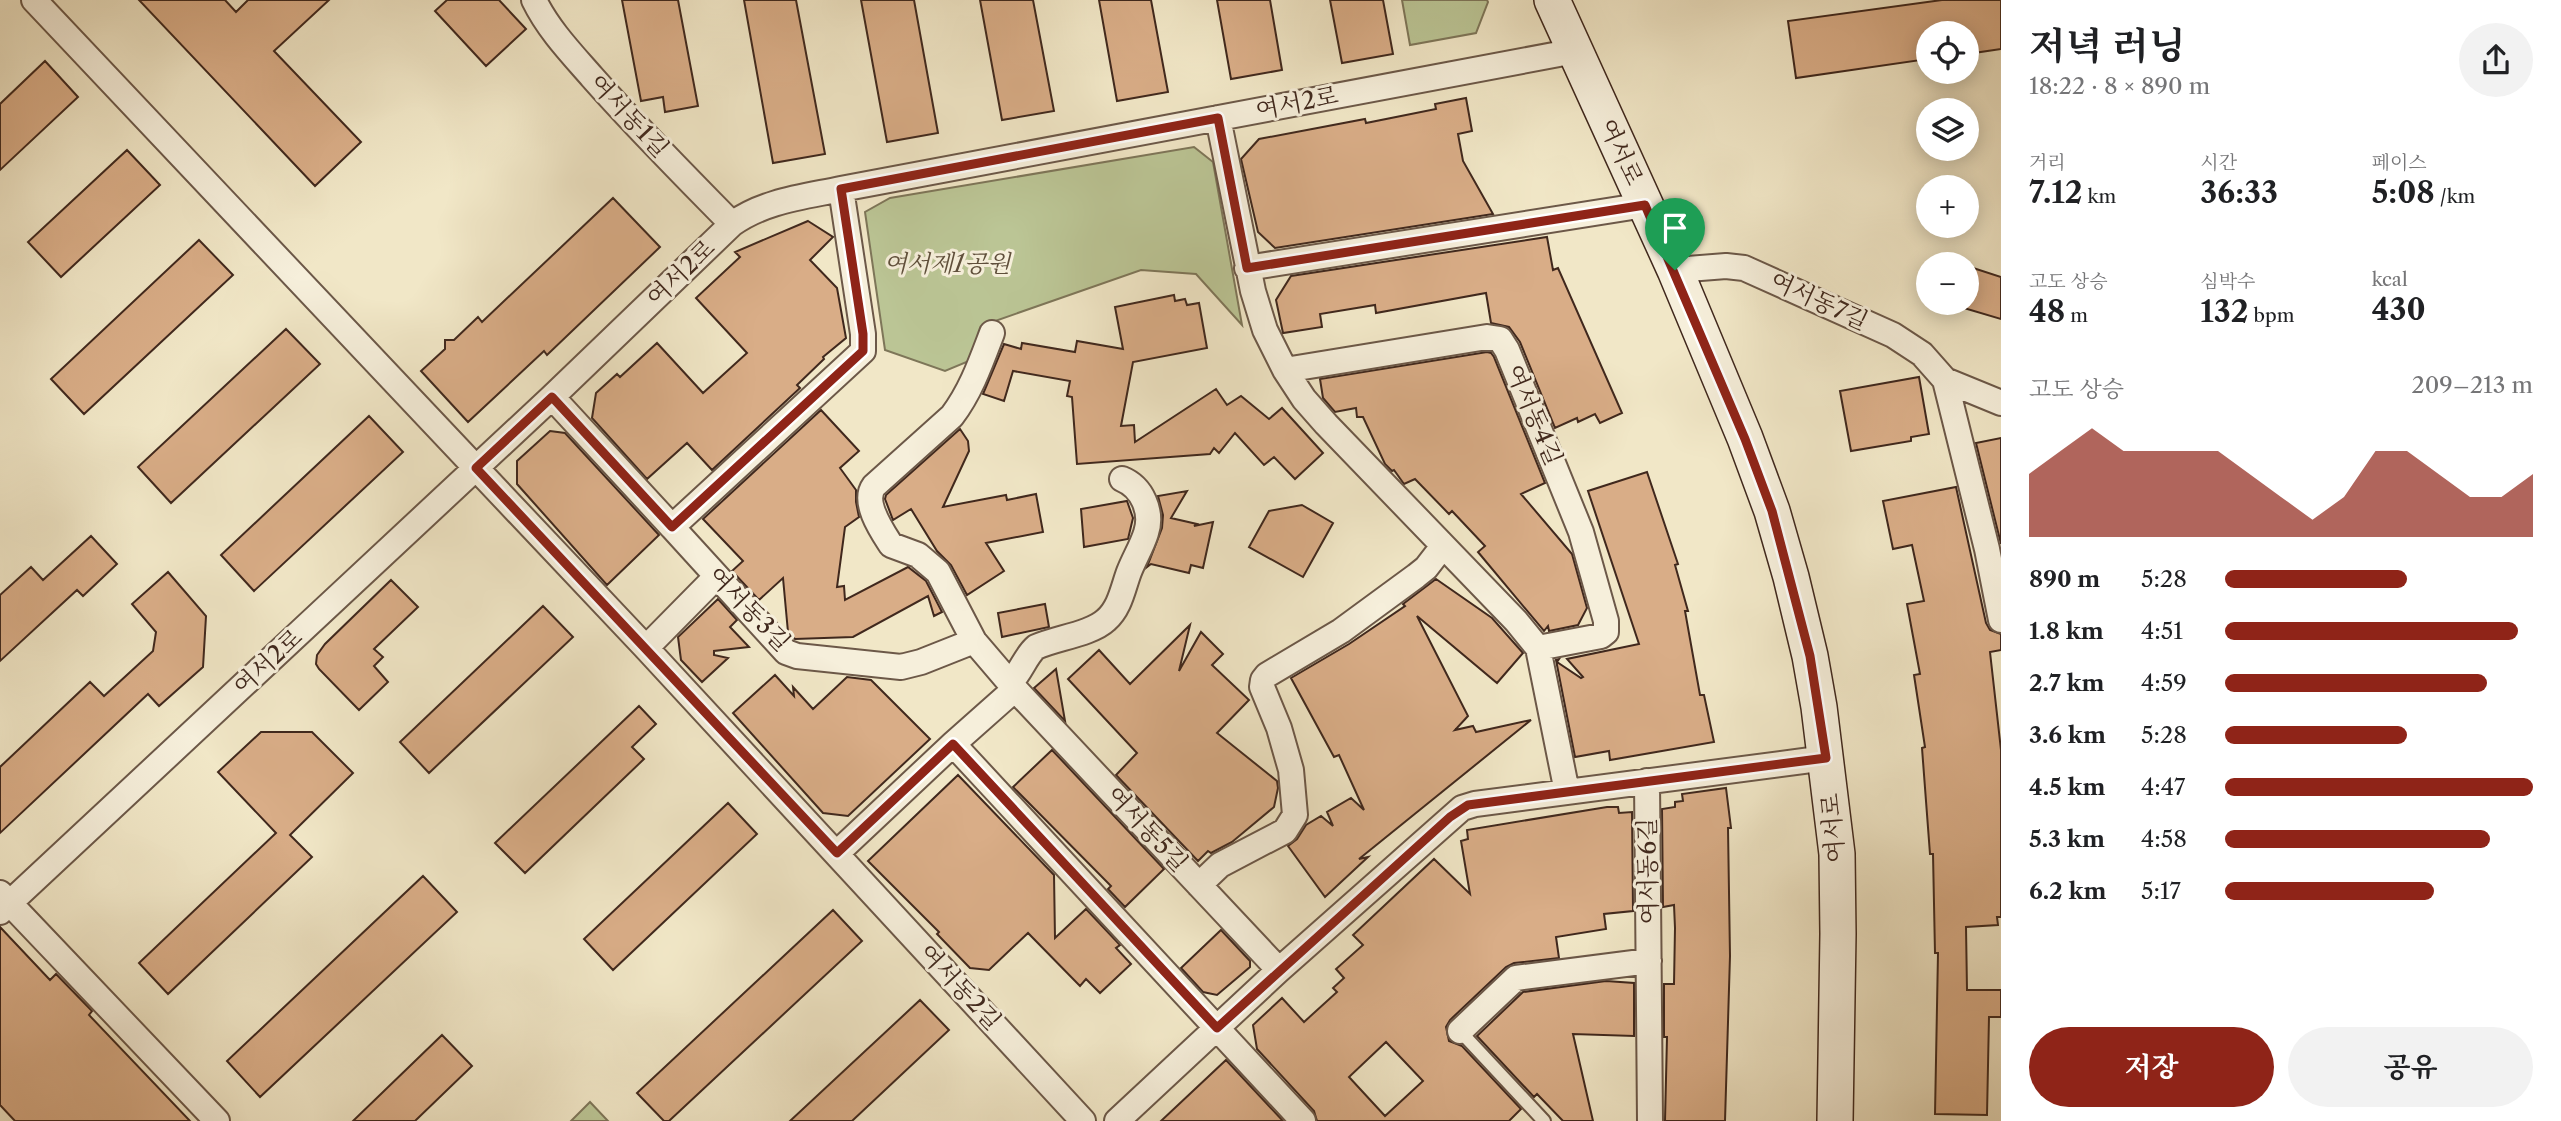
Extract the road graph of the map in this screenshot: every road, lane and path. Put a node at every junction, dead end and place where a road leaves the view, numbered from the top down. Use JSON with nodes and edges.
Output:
{"nodes":[{"id":1,"x":34,"y":0,"type":"edge"},
{"id":2,"x":534,"y":0,"type":"edge"},
{"id":3,"x":1552,"y":0,"type":"edge"},
{"id":4,"x":1575,"y":51,"type":"junction"},
{"id":5,"x":1218,"y":118,"type":"junction"},
{"id":6,"x":841,"y":189,"type":"junction"},
{"id":7,"x":1645,"y":205,"type":"junction"},
{"id":8,"x":732,"y":224,"type":"junction"},
{"id":9,"x":1247,"y":268,"type":"junction"},
{"id":10,"x":1675,"y":270,"type":"junction"},
{"id":11,"x":992,"y":334,"type":"dead end"},
{"id":12,"x":1285,"y":370,"type":"junction"},
{"id":13,"x":1945,"y":380,"type":"junction"},
{"id":14,"x":552,"y":397,"type":"junction"},
{"id":15,"x":2001,"y":403,"type":"edge"},
{"id":16,"x":476,"y":468,"type":"junction"},
{"id":17,"x":1122,"y":479,"type":"dead end"},
{"id":18,"x":672,"y":527,"type":"junction"},
{"id":19,"x":1443,"y":546,"type":"junction"},
{"id":20,"x":716,"y":577,"type":"junction"},
{"id":21,"x":2001,"y":620,"type":"edge"},
{"id":22,"x":974,"y":640,"type":"junction"},
{"id":23,"x":646,"y":648,"type":"junction"},
{"id":24,"x":1538,"y":648,"type":"junction"},
{"id":25,"x":1013,"y":686,"type":"junction"},
{"id":26,"x":953,"y":744,"type":"junction"},
{"id":27,"x":1826,"y":758,"type":"junction"},
{"id":28,"x":1647,"y":781,"type":"junction"},
{"id":29,"x":1567,"y":792,"type":"junction"},
{"id":30,"x":837,"y":853,"type":"junction"},
{"id":31,"x":1199,"y":885,"type":"junction"},
{"id":32,"x":3,"y":903,"type":"edge"},
{"id":33,"x":1649,"y":961,"type":"junction"},
{"id":34,"x":1279,"y":970,"type":"junction"},
{"id":35,"x":1217,"y":1028,"type":"junction"},
{"id":36,"x":1460,"y":1031,"type":"joint"},
{"id":37,"x":217,"y":1121,"type":"edge"},
{"id":38,"x":1083,"y":1121,"type":"edge"},
{"id":39,"x":1117,"y":1121,"type":"edge"},
{"id":40,"x":1303,"y":1121,"type":"edge"},
{"id":41,"x":1544,"y":1121,"type":"edge"},
{"id":42,"x":1650,"y":1121,"type":"edge"},
{"id":43,"x":1835,"y":1121,"type":"edge"}],
"edges":[{"from":1,"to":16,"type":"street","name":"여서동2길"},
{"from":2,"to":8,"type":"street","name":"여서동1길"},
{"from":3,"to":4,"type":"street","name":"여서로"},
{"from":4,"to":5,"type":"street","name":"여서2로"},
{"from":4,"to":7,"type":"street","name":"여서로"},
{"from":5,"to":6,"type":"street","name":"여서2로"},
{"from":5,"to":9,"type":"street"},
{"from":6,"to":8,"type":"street","name":"여서2로"},
{"from":6,"to":18,"type":"street"},
{"from":7,"to":9,"type":"street"},
{"from":7,"to":10,"type":"street","name":"여서로"},
{"from":8,"to":14,"type":"street","name":"여서2로"},
{"from":9,"to":12,"type":"street"},
{"from":10,"to":13,"type":"street","name":"여서동7길"},
{"from":10,"to":27,"type":"street","name":"여서로"},
{"from":11,"to":22,"type":"street"},
{"from":12,"to":19,"type":"street"},
{"from":12,"to":24,"type":"street","name":"여서동4길"},
{"from":13,"to":15,"type":"street","name":"여서동7길"},
{"from":13,"to":21,"type":"street","name":"여서동7길"},
{"from":14,"to":16,"type":"street","name":"여서2로"},
{"from":14,"to":18,"type":"street","name":"여서동3길"},
{"from":16,"to":23,"type":"street","name":"여서동2길"},
{"from":16,"to":32,"type":"street","name":"여서2로"},
{"from":17,"to":25,"type":"street"},
{"from":18,"to":20,"type":"street","name":"여서동3길"},
{"from":19,"to":24,"type":"street"},
{"from":19,"to":31,"type":"street"},
{"from":20,"to":22,"type":"street","name":"여서동3길"},
{"from":20,"to":23,"type":"street"},
{"from":22,"to":25,"type":"street"},
{"from":23,"to":30,"type":"street","name":"여서동2길"},
{"from":24,"to":29,"type":"street"},
{"from":25,"to":26,"type":"street"},
{"from":25,"to":31,"type":"street","name":"여서동5길"},
{"from":26,"to":30,"type":"street"},
{"from":26,"to":35,"type":"street"},
{"from":27,"to":28,"type":"street"},
{"from":27,"to":43,"type":"street","name":"여서로"},
{"from":28,"to":29,"type":"street"},
{"from":28,"to":33,"type":"street","name":"여서동6길"},
{"from":29,"to":34,"type":"street"},
{"from":30,"to":38,"type":"street","name":"여서동2길"},
{"from":31,"to":34,"type":"street","name":"여서동5길"},
{"from":32,"to":37,"type":"street"},
{"from":33,"to":36,"type":"street"},
{"from":33,"to":42,"type":"street","name":"여서동6길"},
{"from":34,"to":35,"type":"street"},
{"from":35,"to":39,"type":"street"},
{"from":35,"to":40,"type":"street"},
{"from":36,"to":41,"type":"lane"}]}
